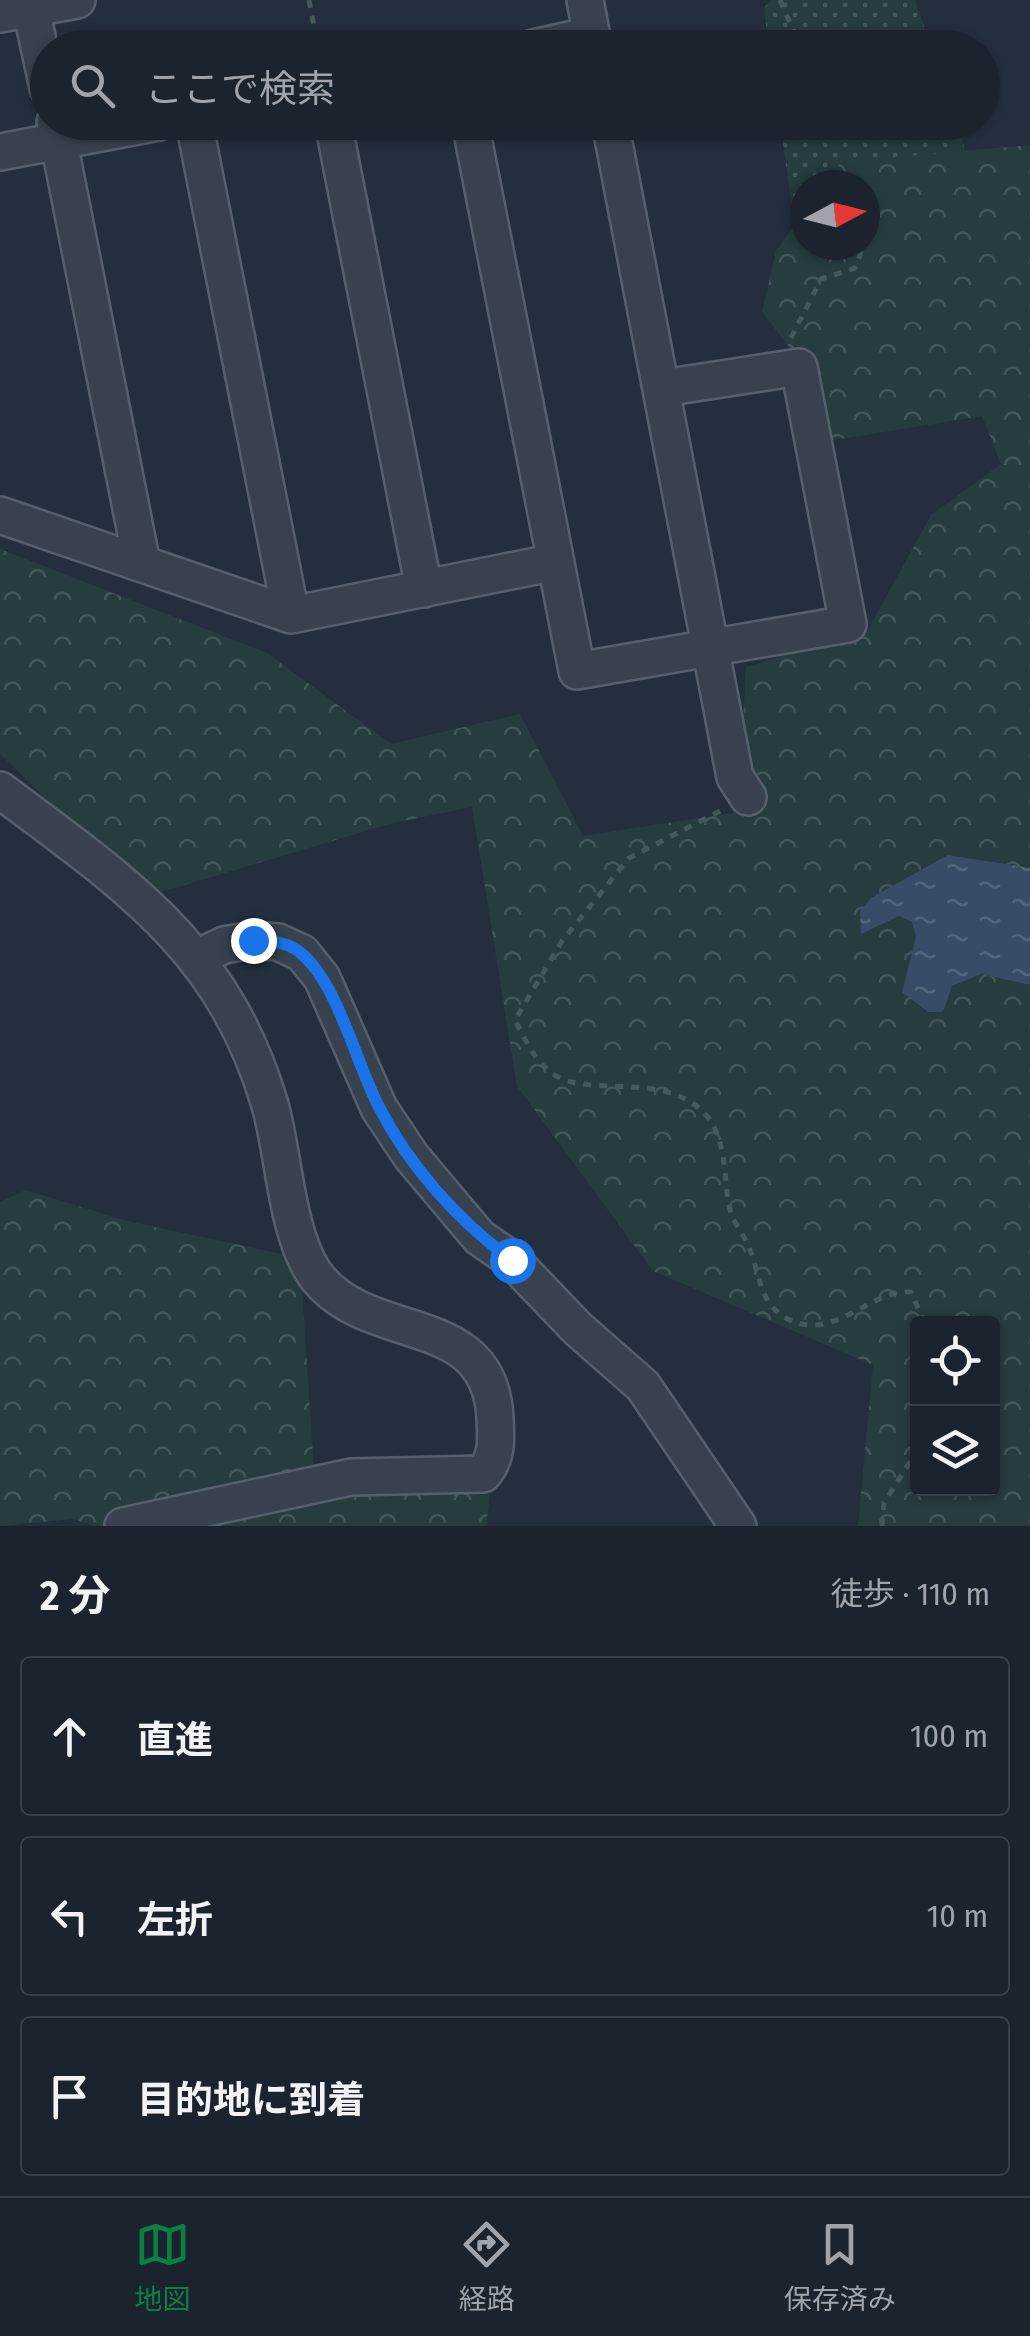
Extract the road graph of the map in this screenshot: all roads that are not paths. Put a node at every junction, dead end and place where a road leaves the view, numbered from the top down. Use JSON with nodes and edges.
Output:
{"nodes":[{"id":1,"x":77,"y":0,"type":"edge"},
{"id":2,"x":585,"y":0,"type":"edge"},
{"id":3,"x":16,"y":12,"type":"edge"},
{"id":4,"x":591,"y":30,"type":"edge"},
{"id":5,"x":30,"y":45,"type":"edge"},
{"id":6,"x":32,"y":140,"type":"edge"},
{"id":7,"x":58,"y":140,"type":"edge"},
{"id":8,"x":198,"y":140,"type":"edge"},
{"id":9,"x":337,"y":140,"type":"edge"},
{"id":10,"x":474,"y":140,"type":"edge"},
{"id":11,"x":614,"y":140,"type":"edge"},
{"id":12,"x":0,"y":152,"type":"edge"},
{"id":13,"x":664,"y":388,"type":"junction"},
{"id":14,"x":0,"y":515,"type":"edge"},
{"id":15,"x":556,"y":562,"type":"junction"},
{"id":16,"x":142,"y":564,"type":"junction"},
{"id":17,"x":424,"y":589,"type":"junction"},
{"id":18,"x":292,"y":615,"type":"junction"},
{"id":19,"x":714,"y":648,"type":"junction"},
{"id":20,"x":0,"y":790,"type":"edge"},
{"id":21,"x":748,"y":796,"type":"road end"},
{"id":22,"x":197,"y":958,"type":"junction"},
{"id":23,"x":122,"y":1526,"type":"edge"},
{"id":24,"x":738,"y":1526,"type":"edge"}],
"edges":[{"from":1,"to":3,"type":"street"},
{"from":2,"to":4,"type":"street"},
{"from":3,"to":5,"type":"street"},
{"from":6,"to":12,"type":"street"},
{"from":7,"to":16,"type":"street"},
{"from":8,"to":18,"type":"street"},
{"from":9,"to":17,"type":"street"},
{"from":10,"to":15,"type":"street"},
{"from":11,"to":13,"type":"street"},
{"from":13,"to":19,"type":"street"},
{"from":13,"to":19,"type":"street"},
{"from":14,"to":16,"type":"street"},
{"from":15,"to":17,"type":"street"},
{"from":15,"to":19,"type":"street"},
{"from":16,"to":18,"type":"street"},
{"from":17,"to":18,"type":"street"},
{"from":19,"to":21,"type":"street"},
{"from":20,"to":22,"type":"street"},
{"from":22,"to":23,"type":"street"},
{"from":22,"to":24,"type":"street"}]}
